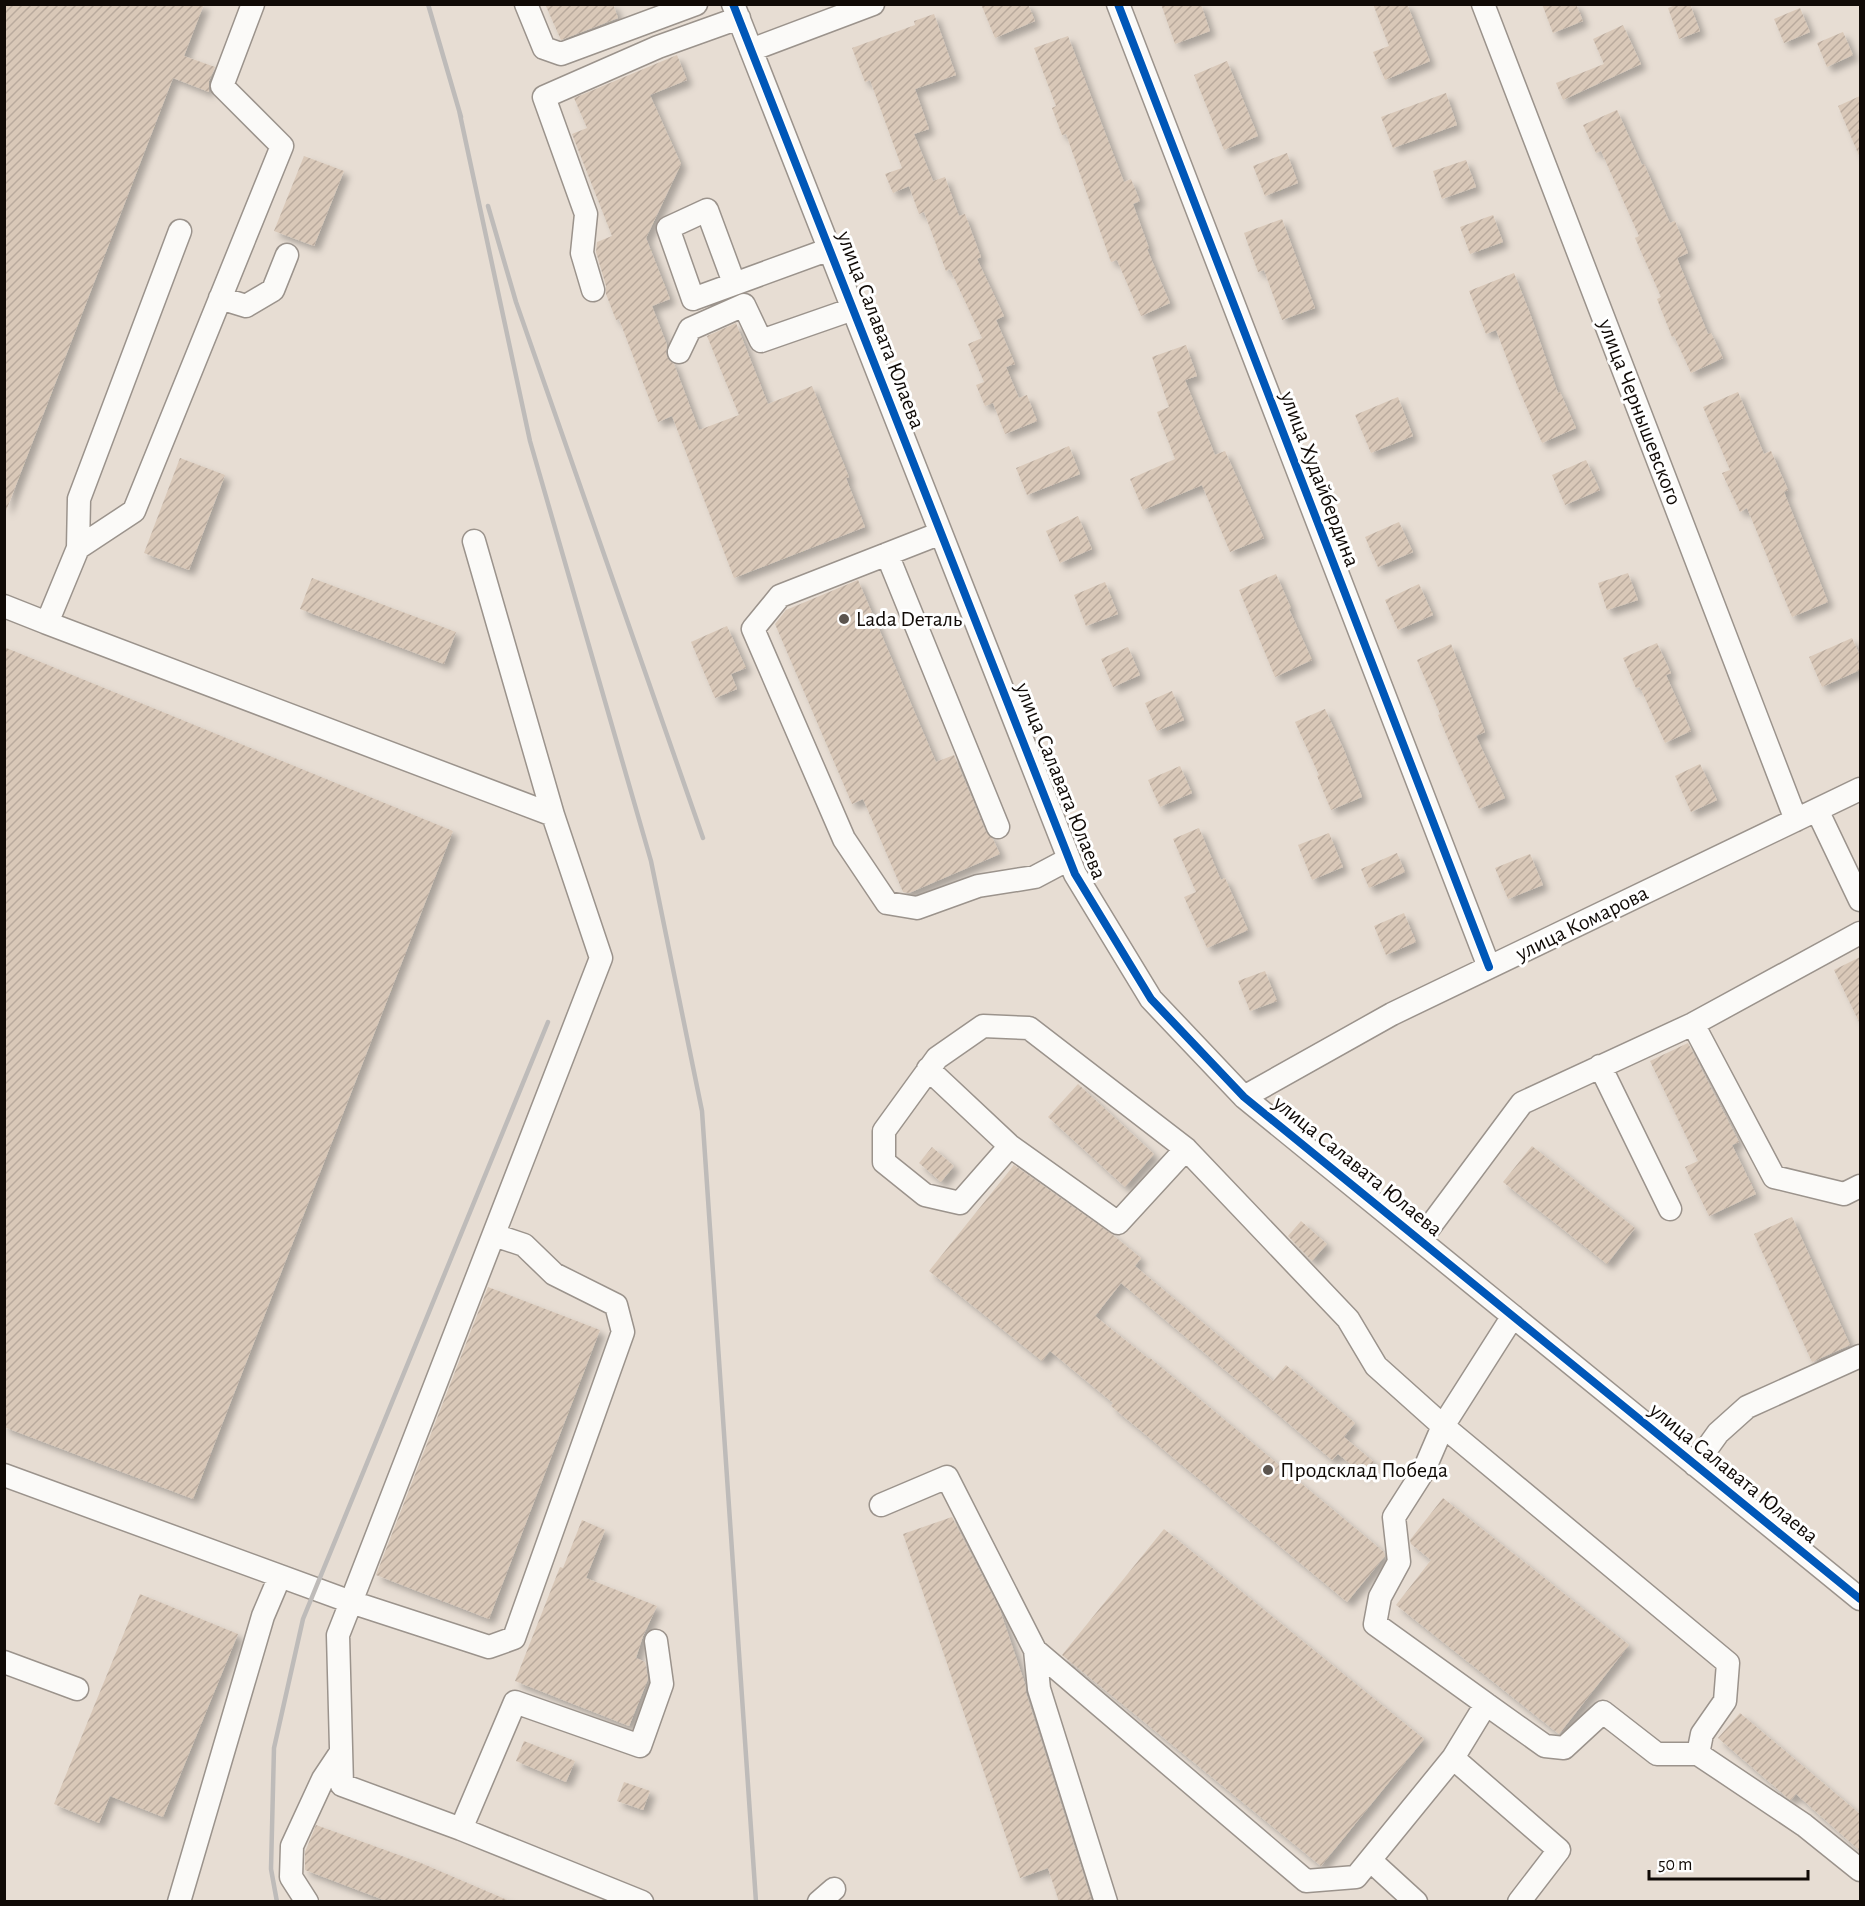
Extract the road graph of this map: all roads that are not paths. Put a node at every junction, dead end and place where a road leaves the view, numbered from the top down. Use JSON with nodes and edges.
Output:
{"nodes":[{"id":1,"x":253,"y":4,"type":"edge"},
{"id":2,"x":526,"y":4,"type":"edge"},
{"id":3,"x":696,"y":4,"type":"edge"},
{"id":4,"x":873,"y":4,"type":"edge"},
{"id":5,"x":1118,"y":4,"type":"edge"},
{"id":6,"x":1484,"y":4,"type":"edge"},
{"id":7,"x":736,"y":11,"type":"edge"},
{"id":8,"x":650,"y":13,"type":"edge"},
{"id":9,"x":751,"y":50,"type":"junction"},
{"id":10,"x":180,"y":231,"type":"dead end"},
{"id":11,"x":830,"y":249,"type":"junction"},
{"id":12,"x":287,"y":255,"type":"dead end"},
{"id":13,"x":734,"y":283,"type":"dead end"},
{"id":14,"x":593,"y":290,"type":"dead end"},
{"id":15,"x":220,"y":298,"type":"junction"},
{"id":16,"x":853,"y":309,"type":"junction"},
{"id":17,"x":679,"y":352,"type":"dead end"},
{"id":18,"x":941,"y":533,"type":"junction"},
{"id":19,"x":474,"y":542,"type":"dead end"},
{"id":20,"x":78,"y":548,"type":"junction"},
{"id":21,"x":886,"y":554,"type":"junction"},
{"id":22,"x":4,"y":606,"type":"edge"},
{"id":23,"x":47,"y":623,"type":"junction"},
{"id":24,"x":1860,"y":789,"type":"edge"},
{"id":25,"x":1817,"y":810,"type":"junction"},
{"id":26,"x":553,"y":815,"type":"junction"},
{"id":27,"x":1796,"y":820,"type":"junction"},
{"id":28,"x":998,"y":826,"type":"dead end"},
{"id":29,"x":1069,"y":859,"type":"junction"},
{"id":30,"x":1860,"y":900,"type":"edge"},
{"id":31,"x":1860,"y":933,"type":"edge"},
{"id":32,"x":1489,"y":967,"type":"junction"},
{"id":33,"x":1693,"y":1024,"type":"junction"},
{"id":34,"x":1600,"y":1066,"type":"junction"},
{"id":35,"x":928,"y":1070,"type":"junction"},
{"id":36,"x":1244,"y":1097,"type":"junction"},
{"id":37,"x":1010,"y":1146,"type":"junction"},
{"id":38,"x":1186,"y":1149,"type":"junction"},
{"id":39,"x":1860,"y":1186,"type":"edge"},
{"id":40,"x":1670,"y":1209,"type":"dead end"},
{"id":41,"x":494,"y":1235,"type":"junction"},
{"id":42,"x":1420,"y":1240,"type":"junction"},
{"id":43,"x":1513,"y":1316,"type":"junction"},
{"id":44,"x":1859,"y":1361,"type":"edge"},
{"id":45,"x":1443,"y":1426,"type":"junction"},
{"id":46,"x":1695,"y":1465,"type":"junction"},
{"id":47,"x":4,"y":1475,"type":"edge"},
{"id":48,"x":881,"y":1505,"type":"dead end"},
{"id":49,"x":280,"y":1576,"type":"junction"},
{"id":50,"x":1860,"y":1599,"type":"edge"},
{"id":51,"x":351,"y":1602,"type":"junction"},
{"id":52,"x":656,"y":1641,"type":"dead end"},
{"id":53,"x":1035,"y":1650,"type":"junction"},
{"id":54,"x":4,"y":1662,"type":"edge"},
{"id":55,"x":77,"y":1689,"type":"dead end"},
{"id":56,"x":1486,"y":1704,"type":"junction"},
{"id":57,"x":341,"y":1752,"type":"junction"},
{"id":58,"x":1698,"y":1754,"type":"junction"},
{"id":59,"x":1453,"y":1758,"type":"junction"},
{"id":60,"x":461,"y":1829,"type":"junction"},
{"id":61,"x":1370,"y":1860,"type":"junction"},
{"id":62,"x":1860,"y":1870,"type":"edge"},
{"id":63,"x":179,"y":1902,"type":"edge"},
{"id":64,"x":307,"y":1902,"type":"edge"},
{"id":65,"x":642,"y":1902,"type":"edge"},
{"id":66,"x":1106,"y":1902,"type":"edge"},
{"id":67,"x":1416,"y":1902,"type":"edge"},
{"id":68,"x":1519,"y":1902,"type":"edge"}],
"edges":[{"from":1,"to":15,"type":"street"},
{"from":2,"to":8,"type":"street"},
{"from":3,"to":8,"type":"street"},
{"from":4,"to":9,"type":"street"},
{"from":5,"to":32,"type":"street","name":"улица Худайбердина"},
{"from":6,"to":27,"type":"street","name":"улица Чернышевского"},
{"from":7,"to":9,"type":"street","name":"улица Салавата Юлаева"},
{"from":7,"to":14,"type":"street"},
{"from":9,"to":11,"type":"street","name":"улица Салавата Юлаева"},
{"from":10,"to":20,"type":"street"},
{"from":11,"to":13,"type":"street"},
{"from":11,"to":16,"type":"street","name":"улица Салавата Юлаева"},
{"from":12,"to":15,"type":"street"},
{"from":15,"to":20,"type":"street"},
{"from":16,"to":17,"type":"street"},
{"from":16,"to":18,"type":"street","name":"улица Салавата Юлаева"},
{"from":18,"to":21,"type":"street"},
{"from":18,"to":29,"type":"street","name":"улица Салавата Юлаева"},
{"from":19,"to":26,"type":"street"},
{"from":20,"to":23,"type":"street"},
{"from":21,"to":28,"type":"street"},
{"from":21,"to":29,"type":"street"},
{"from":22,"to":23,"type":"street"},
{"from":23,"to":26,"type":"street"},
{"from":24,"to":25,"type":"street","name":"улица Комарова"},
{"from":25,"to":27,"type":"street","name":"улица Комарова"},
{"from":25,"to":30,"type":"street"},
{"from":26,"to":41,"type":"street"},
{"from":27,"to":32,"type":"street","name":"улица Комарова"},
{"from":29,"to":36,"type":"street","name":"улица Салавата Юлаева"},
{"from":31,"to":33,"type":"street"},
{"from":32,"to":36,"type":"street","name":"улица Комарова"},
{"from":33,"to":34,"type":"street"},
{"from":33,"to":39,"type":"street"},
{"from":34,"to":40,"type":"street"},
{"from":34,"to":42,"type":"street"},
{"from":35,"to":37,"type":"street"},
{"from":35,"to":37,"type":"street"},
{"from":35,"to":38,"type":"street"},
{"from":36,"to":42,"type":"street","name":"улица Салавата Юлаева"},
{"from":37,"to":38,"type":"street"},
{"from":38,"to":45,"type":"street"},
{"from":41,"to":51,"type":"street"},
{"from":41,"to":51,"type":"street"},
{"from":42,"to":43,"type":"street","name":"улица Салавата Юлаева"},
{"from":43,"to":45,"type":"street"},
{"from":43,"to":46,"type":"street","name":"улица Салавата Юлаева"},
{"from":44,"to":46,"type":"street"},
{"from":45,"to":56,"type":"street"},
{"from":45,"to":58,"type":"street"},
{"from":46,"to":50,"type":"street","name":"улица Салавата Юлаева"},
{"from":47,"to":49,"type":"street"},
{"from":48,"to":53,"type":"street"},
{"from":49,"to":51,"type":"street"},
{"from":49,"to":63,"type":"street"},
{"from":51,"to":57,"type":"street"},
{"from":52,"to":60,"type":"street"},
{"from":53,"to":61,"type":"street"},
{"from":53,"to":66,"type":"street"},
{"from":54,"to":55,"type":"street"},
{"from":56,"to":58,"type":"street"},
{"from":56,"to":59,"type":"street"},
{"from":57,"to":60,"type":"street"},
{"from":57,"to":64,"type":"street"},
{"from":58,"to":62,"type":"street"},
{"from":59,"to":61,"type":"street"},
{"from":59,"to":68,"type":"street"},
{"from":60,"to":65,"type":"street"},
{"from":61,"to":67,"type":"street"}]}
